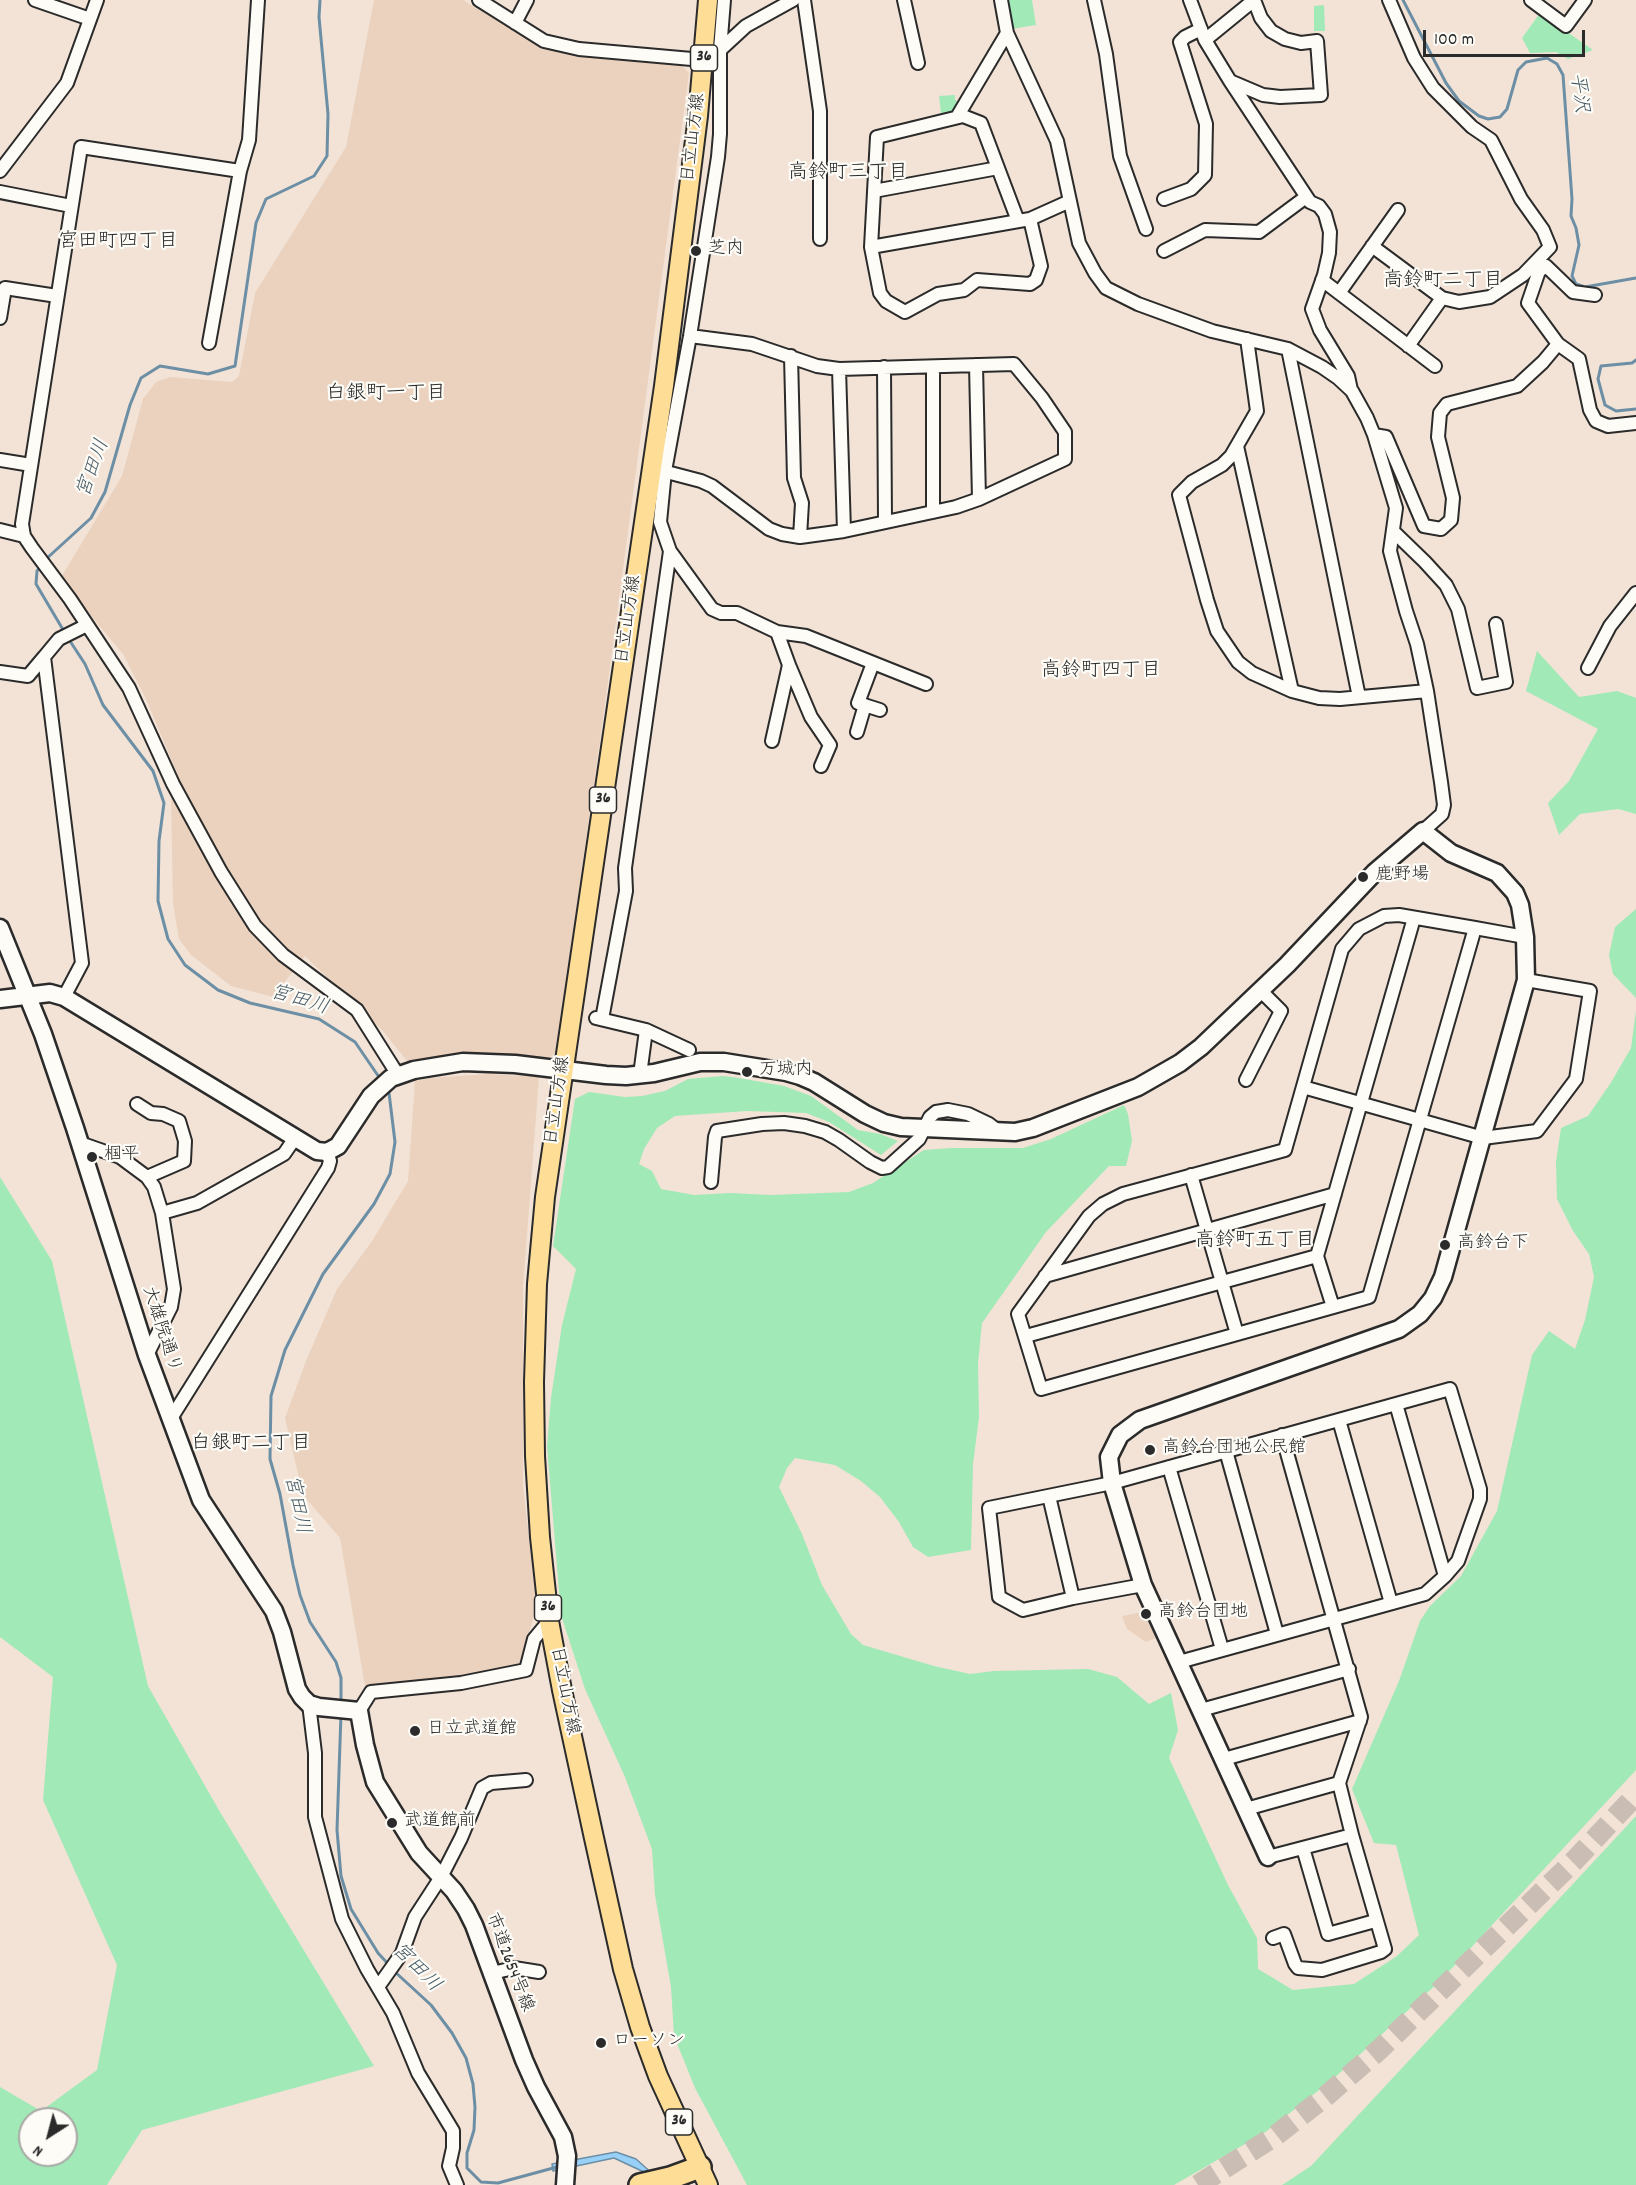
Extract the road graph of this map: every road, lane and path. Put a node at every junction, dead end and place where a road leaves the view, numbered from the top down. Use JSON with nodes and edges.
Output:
{"nodes":[{"id":1,"x":35,"y":0,"type":"edge"},
{"id":2,"x":97,"y":0,"type":"edge"},
{"id":3,"x":258,"y":0,"type":"edge"},
{"id":4,"x":480,"y":0,"type":"edge"},
{"id":5,"x":527,"y":0,"type":"edge"},
{"id":6,"x":708,"y":0,"type":"edge"},
{"id":7,"x":724,"y":0,"type":"edge"},
{"id":8,"x":793,"y":0,"type":"edge"},
{"id":9,"x":804,"y":0,"type":"edge"},
{"id":10,"x":904,"y":0,"type":"edge"},
{"id":11,"x":1001,"y":0,"type":"edge"},
{"id":12,"x":1094,"y":0,"type":"edge"},
{"id":13,"x":1190,"y":0,"type":"edge"},
{"id":14,"x":1254,"y":0,"type":"edge"},
{"id":15,"x":1389,"y":0,"type":"edge"},
{"id":16,"x":1531,"y":0,"type":"edge"},
{"id":17,"x":1585,"y":0,"type":"edge"},
{"id":18,"x":90,"y":19,"type":"junction"},
{"id":19,"x":515,"y":23,"type":"junction"},
{"id":20,"x":1007,"y":33,"type":"junction"},
{"id":21,"x":1203,"y":35,"type":"junction"},
{"id":22,"x":720,"y":50,"type":"junction"},
{"id":23,"x":704,"y":60,"type":"junction"},
{"id":24,"x":918,"y":63,"type":"dead end"},
{"id":25,"x":1230,"y":81,"type":"junction"},
{"id":26,"x":957,"y":117,"type":"junction"},
{"id":27,"x":998,"y":168,"type":"junction"},
{"id":28,"x":0,"y":171,"type":"edge"},
{"id":29,"x":240,"y":171,"type":"junction"},
{"id":30,"x":874,"y":191,"type":"junction"},
{"id":31,"x":0,"y":192,"type":"edge"},
{"id":32,"x":688,"y":192,"type":"junction"},
{"id":33,"x":712,"y":196,"type":"junction"},
{"id":34,"x":1306,"y":197,"type":"junction"},
{"id":35,"x":1164,"y":199,"type":"dead end"},
{"id":36,"x":1070,"y":201,"type":"junction"},
{"id":37,"x":71,"y":206,"type":"junction"},
{"id":38,"x":1398,"y":210,"type":"dead end"},
{"id":39,"x":1024,"y":220,"type":"junction"},
{"id":40,"x":1146,"y":229,"type":"dead end"},
{"id":41,"x":820,"y":239,"type":"dead end"},
{"id":42,"x":1372,"y":246,"type":"junction"},
{"id":43,"x":871,"y":248,"type":"junction"},
{"id":44,"x":1164,"y":251,"type":"dead end"},
{"id":45,"x":1322,"y":280,"type":"junction"},
{"id":46,"x":1338,"y":293,"type":"junction"},
{"id":47,"x":1595,"y":295,"type":"dead end"},
{"id":48,"x":57,"y":296,"type":"junction"},
{"id":49,"x":1442,"y":298,"type":"junction"},
{"id":50,"x":0,"y":318,"type":"edge"},
{"id":51,"x":690,"y":336,"type":"junction"},
{"id":52,"x":1247,"y":339,"type":"junction"},
{"id":53,"x":209,"y":344,"type":"dead end"},
{"id":54,"x":1558,"y":344,"type":"junction"},
{"id":55,"x":1408,"y":346,"type":"junction"},
{"id":56,"x":1288,"y":350,"type":"junction"},
{"id":57,"x":791,"y":356,"type":"junction"},
{"id":58,"x":976,"y":365,"type":"junction"},
{"id":59,"x":1435,"y":366,"type":"dead end"},
{"id":60,"x":884,"y":367,"type":"junction"},
{"id":61,"x":933,"y":367,"type":"junction"},
{"id":62,"x":839,"y":369,"type":"junction"},
{"id":63,"x":1352,"y":392,"type":"junction"},
{"id":64,"x":1636,"y":423,"type":"edge"},
{"id":65,"x":1374,"y":435,"type":"junction"},
{"id":66,"x":1237,"y":446,"type":"junction"},
{"id":67,"x":0,"y":460,"type":"edge"},
{"id":68,"x":31,"y":465,"type":"junction"},
{"id":69,"x":658,"y":470,"type":"junction"},
{"id":70,"x":979,"y":500,"type":"junction"},
{"id":71,"x":933,"y":512,"type":"junction"},
{"id":72,"x":885,"y":521,"type":"junction"},
{"id":73,"x":0,"y":530,"type":"edge"},
{"id":74,"x":844,"y":531,"type":"junction"},
{"id":75,"x":1393,"y":531,"type":"junction"},
{"id":76,"x":24,"y":536,"type":"junction"},
{"id":77,"x":800,"y":537,"type":"junction"},
{"id":78,"x":670,"y":551,"type":"junction"},
{"id":79,"x":1636,"y":593,"type":"edge"},
{"id":80,"x":1496,"y":624,"type":"dead end"},
{"id":81,"x":87,"y":625,"type":"junction"},
{"id":82,"x":777,"y":632,"type":"junction"},
{"id":83,"x":44,"y":657,"type":"junction"},
{"id":84,"x":873,"y":663,"type":"junction"},
{"id":85,"x":789,"y":665,"type":"junction"},
{"id":86,"x":1588,"y":669,"type":"dead end"},
{"id":87,"x":0,"y":672,"type":"edge"},
{"id":88,"x":926,"y":684,"type":"dead end"},
{"id":89,"x":1292,"y":690,"type":"junction"},
{"id":90,"x":1427,"y":691,"type":"junction"},
{"id":91,"x":1359,"y":697,"type":"junction"},
{"id":92,"x":865,"y":705,"type":"junction"},
{"id":93,"x":880,"y":710,"type":"dead end"},
{"id":94,"x":857,"y":732,"type":"dead end"},
{"id":95,"x":772,"y":741,"type":"dead end"},
{"id":96,"x":821,"y":766,"type":"dead end"},
{"id":97,"x":1422,"y":831,"type":"junction"},
{"id":98,"x":1414,"y":918,"type":"junction"},
{"id":99,"x":0,"y":928,"type":"edge"},
{"id":100,"x":1475,"y":928,"type":"junction"},
{"id":101,"x":1525,"y":937,"type":"junction"},
{"id":102,"x":1526,"y":980,"type":"junction"},
{"id":103,"x":1260,"y":990,"type":"junction"},
{"id":104,"x":26,"y":996,"type":"junction"},
{"id":105,"x":64,"y":997,"type":"junction"},
{"id":106,"x":0,"y":999,"type":"edge"},
{"id":107,"x":646,"y":1030,"type":"junction"},
{"id":108,"x":688,"y":1050,"type":"dead end"},
{"id":109,"x":563,"y":1069,"type":"junction"},
{"id":110,"x":640,"y":1075,"type":"junction"},
{"id":111,"x":394,"y":1077,"type":"junction"},
{"id":112,"x":1246,"y":1080,"type":"dead end"},
{"id":113,"x":1303,"y":1087,"type":"junction"},
{"id":114,"x":137,"y":1104,"type":"dead end"},
{"id":115,"x":1361,"y":1104,"type":"junction"},
{"id":116,"x":1420,"y":1121,"type":"junction"},
{"id":117,"x":925,"y":1128,"type":"junction"},
{"id":118,"x":295,"y":1138,"type":"junction"},
{"id":119,"x":1483,"y":1138,"type":"junction"},
{"id":120,"x":80,"y":1143,"type":"junction"},
{"id":121,"x":327,"y":1152,"type":"junction"},
{"id":122,"x":1191,"y":1175,"type":"junction"},
{"id":123,"x":147,"y":1177,"type":"junction"},
{"id":124,"x":711,"y":1182,"type":"dead end"},
{"id":125,"x":1335,"y":1194,"type":"junction"},
{"id":126,"x":162,"y":1213,"type":"junction"},
{"id":127,"x":1207,"y":1230,"type":"junction"},
{"id":128,"x":1317,"y":1256,"type":"junction"},
{"id":129,"x":1045,"y":1276,"type":"junction"},
{"id":130,"x":1222,"y":1282,"type":"junction"},
{"id":131,"x":1333,"y":1307,"type":"junction"},
{"id":132,"x":1237,"y":1334,"type":"junction"},
{"id":133,"x":1026,"y":1336,"type":"junction"},
{"id":134,"x":147,"y":1355,"type":"junction"},
{"id":135,"x":1396,"y":1404,"type":"junction"},
{"id":136,"x":170,"y":1420,"type":"junction"},
{"id":137,"x":1339,"y":1420,"type":"junction"},
{"id":138,"x":1282,"y":1435,"type":"junction"},
{"id":139,"x":1226,"y":1451,"type":"junction"},
{"id":140,"x":1169,"y":1467,"type":"junction"},
{"id":141,"x":1112,"y":1483,"type":"junction"},
{"id":142,"x":1049,"y":1496,"type":"junction"},
{"id":143,"x":1445,"y":1576,"type":"junction"},
{"id":144,"x":1143,"y":1585,"type":"junction"},
{"id":145,"x":1072,"y":1598,"type":"junction"},
{"id":146,"x":1392,"y":1603,"type":"junction"},
{"id":147,"x":1335,"y":1618,"type":"junction"},
{"id":148,"x":549,"y":1621,"type":"junction"},
{"id":149,"x":1277,"y":1634,"type":"junction"},
{"id":150,"x":1222,"y":1649,"type":"junction"},
{"id":151,"x":1179,"y":1662,"type":"junction"},
{"id":152,"x":1349,"y":1669,"type":"junction"},
{"id":153,"x":309,"y":1704,"type":"junction"},
{"id":154,"x":1201,"y":1710,"type":"junction"},
{"id":155,"x":355,"y":1711,"type":"junction"},
{"id":156,"x":1360,"y":1721,"type":"junction"},
{"id":157,"x":1224,"y":1759,"type":"junction"},
{"id":158,"x":526,"y":1779,"type":"dead end"},
{"id":159,"x":1339,"y":1783,"type":"junction"},
{"id":160,"x":1246,"y":1809,"type":"junction"},
{"id":161,"x":1352,"y":1835,"type":"junction"},
{"id":162,"x":1303,"y":1848,"type":"junction"},
{"id":163,"x":1268,"y":1857,"type":"joint"},
{"id":164,"x":441,"y":1877,"type":"junction"},
{"id":165,"x":1375,"y":1921,"type":"junction"},
{"id":166,"x":1274,"y":1938,"type":"dead end"},
{"id":167,"x":539,"y":1972,"type":"dead end"},
{"id":168,"x":492,"y":1973,"type":"junction"},
{"id":169,"x":380,"y":1984,"type":"junction"},
{"id":170,"x":704,"y":2176,"type":"edge"},
{"id":171,"x":565,"y":2182,"type":"edge"},
{"id":172,"x":457,"y":2185,"type":"edge"},
{"id":173,"x":640,"y":2185,"type":"edge"}],
"edges":[{"from":1,"to":18,"type":"street"},
{"from":2,"to":18,"type":"street"},
{"from":3,"to":29,"type":"street"},
{"from":4,"to":19,"type":"street"},
{"from":5,"to":19,"type":"street"},
{"from":6,"to":23,"type":"main road","name":"日立山方線","number":"36"},
{"from":7,"to":22,"type":"street"},
{"from":8,"to":22,"type":"street"},
{"from":9,"to":41,"type":"street"},
{"from":10,"to":24,"type":"street"},
{"from":11,"to":20,"type":"street"},
{"from":12,"to":40,"type":"street"},
{"from":13,"to":21,"type":"street"},
{"from":14,"to":21,"type":"street"},
{"from":14,"to":25,"type":"street"},
{"from":15,"to":49,"type":"street"},
{"from":16,"to":17,"type":"street"},
{"from":18,"to":28,"type":"street"},
{"from":19,"to":23,"type":"street"},
{"from":20,"to":26,"type":"street"},
{"from":20,"to":36,"type":"street"},
{"from":21,"to":25,"type":"street"},
{"from":21,"to":35,"type":"street"},
{"from":22,"to":33,"type":"street"},
{"from":23,"to":32,"type":"main road","name":"日立山方線","number":"36"},
{"from":25,"to":34,"type":"street"},
{"from":26,"to":27,"type":"street"},
{"from":26,"to":30,"type":"street"},
{"from":27,"to":30,"type":"street"},
{"from":27,"to":39,"type":"street"},
{"from":29,"to":37,"type":"street"},
{"from":29,"to":53,"type":"street"},
{"from":30,"to":43,"type":"street"},
{"from":31,"to":37,"type":"street"},
{"from":32,"to":33,"type":"street"},
{"from":32,"to":69,"type":"main road","name":"日立山方線","number":"36"},
{"from":33,"to":51,"type":"street"},
{"from":34,"to":44,"type":"street"},
{"from":34,"to":45,"type":"street"},
{"from":36,"to":39,"type":"street"},
{"from":36,"to":52,"type":"street"},
{"from":37,"to":48,"type":"street"},
{"from":38,"to":42,"type":"street"},
{"from":39,"to":43,"type":"street"},
{"from":39,"to":43,"type":"street"},
{"from":42,"to":46,"type":"street"},
{"from":42,"to":49,"type":"street"},
{"from":45,"to":46,"type":"street"},
{"from":45,"to":63,"type":"street"},
{"from":46,"to":55,"type":"street"},
{"from":47,"to":54,"type":"street"},
{"from":48,"to":50,"type":"street"},
{"from":48,"to":68,"type":"street"},
{"from":49,"to":55,"type":"street"},
{"from":51,"to":57,"type":"street"},
{"from":51,"to":69,"type":"street"},
{"from":52,"to":56,"type":"street"},
{"from":52,"to":66,"type":"street"},
{"from":54,"to":64,"type":"street"},
{"from":54,"to":65,"type":"street"},
{"from":55,"to":59,"type":"street"},
{"from":56,"to":63,"type":"street"},
{"from":56,"to":91,"type":"street"},
{"from":57,"to":62,"type":"street"},
{"from":57,"to":77,"type":"street"},
{"from":58,"to":61,"type":"street"},
{"from":58,"to":70,"type":"street"},
{"from":58,"to":70,"type":"street"},
{"from":60,"to":61,"type":"street"},
{"from":60,"to":62,"type":"street"},
{"from":60,"to":72,"type":"street"},
{"from":61,"to":71,"type":"street"},
{"from":62,"to":74,"type":"street"},
{"from":63,"to":65,"type":"street"},
{"from":65,"to":75,"type":"street"},
{"from":66,"to":89,"type":"street"},
{"from":66,"to":89,"type":"street"},
{"from":67,"to":68,"type":"street"},
{"from":68,"to":76,"type":"street"},
{"from":69,"to":77,"type":"street"},
{"from":69,"to":78,"type":"street"},
{"from":69,"to":109,"type":"main road","name":"日立山方線","number":"36"},
{"from":70,"to":71,"type":"street"},
{"from":71,"to":72,"type":"street"},
{"from":72,"to":74,"type":"street"},
{"from":73,"to":76,"type":"street"},
{"from":74,"to":77,"type":"street"},
{"from":75,"to":80,"type":"street"},
{"from":75,"to":90,"type":"street"},
{"from":76,"to":81,"type":"street"},
{"from":78,"to":82,"type":"street"},
{"from":78,"to":107,"type":"street"},
{"from":79,"to":86,"type":"street"},
{"from":81,"to":83,"type":"street"},
{"from":81,"to":111,"type":"street"},
{"from":82,"to":84,"type":"street"},
{"from":82,"to":85,"type":"street"},
{"from":83,"to":87,"type":"street"},
{"from":83,"to":105,"type":"street"},
{"from":84,"to":88,"type":"street"},
{"from":84,"to":92,"type":"street"},
{"from":85,"to":95,"type":"street"},
{"from":85,"to":96,"type":"street"},
{"from":89,"to":91,"type":"street"},
{"from":90,"to":91,"type":"street"},
{"from":90,"to":97,"type":"street"},
{"from":92,"to":93,"type":"street"},
{"from":92,"to":94,"type":"street"},
{"from":97,"to":101,"type":"street"},
{"from":97,"to":103,"type":"street"},
{"from":98,"to":100,"type":"street"},
{"from":98,"to":113,"type":"street"},
{"from":98,"to":115,"type":"street"},
{"from":99,"to":104,"type":"street","name":"大雄院通り"},
{"from":100,"to":101,"type":"street"},
{"from":100,"to":116,"type":"street"},
{"from":101,"to":102,"type":"street"},
{"from":102,"to":119,"type":"street"},
{"from":102,"to":119,"type":"street"},
{"from":103,"to":112,"type":"street"},
{"from":103,"to":117,"type":"street"},
{"from":104,"to":105,"type":"street"},
{"from":104,"to":106,"type":"street"},
{"from":104,"to":120,"type":"street","name":"大雄院通り"},
{"from":105,"to":118,"type":"street"},
{"from":107,"to":108,"type":"street"},
{"from":107,"to":110,"type":"street"},
{"from":109,"to":110,"type":"street"},
{"from":109,"to":111,"type":"street"},
{"from":109,"to":148,"type":"main road","name":"日立山方線","number":"36"},
{"from":110,"to":117,"type":"street"},
{"from":111,"to":121,"type":"street"},
{"from":113,"to":115,"type":"street"},
{"from":113,"to":122,"type":"street"},
{"from":114,"to":123,"type":"street"},
{"from":115,"to":116,"type":"street"},
{"from":115,"to":125,"type":"street"},
{"from":116,"to":119,"type":"street"},
{"from":116,"to":131,"type":"street"},
{"from":117,"to":124,"type":"street"},
{"from":118,"to":121,"type":"street"},
{"from":118,"to":126,"type":"street"},
{"from":119,"to":141,"type":"street"},
{"from":120,"to":123,"type":"street"},
{"from":120,"to":134,"type":"street","name":"大雄院通り"},
{"from":121,"to":136,"type":"street"},
{"from":122,"to":127,"type":"street"},
{"from":122,"to":129,"type":"street"},
{"from":123,"to":126,"type":"street"},
{"from":125,"to":127,"type":"street"},
{"from":125,"to":128,"type":"street"},
{"from":126,"to":134,"type":"street"},
{"from":127,"to":129,"type":"street"},
{"from":127,"to":130,"type":"street"},
{"from":128,"to":130,"type":"street"},
{"from":128,"to":131,"type":"street"},
{"from":129,"to":133,"type":"street"},
{"from":130,"to":132,"type":"street"},
{"from":130,"to":133,"type":"street"},
{"from":131,"to":132,"type":"street"},
{"from":132,"to":133,"type":"street"},
{"from":134,"to":136,"type":"street","name":"大雄院通り"},
{"from":135,"to":137,"type":"street"},
{"from":135,"to":143,"type":"street"},
{"from":135,"to":143,"type":"street"},
{"from":136,"to":153,"type":"street","name":"大雄院通り"},
{"from":137,"to":138,"type":"street"},
{"from":137,"to":146,"type":"street"},
{"from":138,"to":139,"type":"street"},
{"from":138,"to":147,"type":"street"},
{"from":139,"to":140,"type":"street"},
{"from":139,"to":149,"type":"street"},
{"from":140,"to":141,"type":"street"},
{"from":140,"to":150,"type":"street"},
{"from":141,"to":142,"type":"street"},
{"from":141,"to":144,"type":"street"},
{"from":142,"to":145,"type":"street"},
{"from":142,"to":145,"type":"street"},
{"from":143,"to":146,"type":"street"},
{"from":144,"to":145,"type":"street"},
{"from":144,"to":151,"type":"street"},
{"from":146,"to":147,"type":"street"},
{"from":147,"to":149,"type":"street"},
{"from":147,"to":152,"type":"street"},
{"from":148,"to":155,"type":"street"},
{"from":148,"to":170,"type":"main road","name":"日立山方線","number":"36"},
{"from":149,"to":150,"type":"street"},
{"from":150,"to":151,"type":"street"},
{"from":151,"to":154,"type":"street"},
{"from":152,"to":154,"type":"street"},
{"from":152,"to":156,"type":"street"},
{"from":153,"to":155,"type":"street"},
{"from":153,"to":169,"type":"street"},
{"from":154,"to":157,"type":"street"},
{"from":155,"to":164,"type":"street","name":"市道2654号線"},
{"from":156,"to":157,"type":"street"},
{"from":156,"to":159,"type":"street"},
{"from":157,"to":160,"type":"street"},
{"from":158,"to":164,"type":"street"},
{"from":159,"to":160,"type":"street"},
{"from":159,"to":161,"type":"street"},
{"from":160,"to":163,"type":"street"},
{"from":161,"to":162,"type":"street"},
{"from":161,"to":165,"type":"street"},
{"from":162,"to":163,"type":"street"},
{"from":162,"to":165,"type":"street"},
{"from":164,"to":168,"type":"street","name":"市道2654号線"},
{"from":164,"to":169,"type":"street"},
{"from":165,"to":166,"type":"street"},
{"from":167,"to":168,"type":"street"},
{"from":168,"to":171,"type":"street","name":"市道2654号線"},
{"from":169,"to":172,"type":"street"},
{"from":170,"to":173,"type":"highway"}]}
